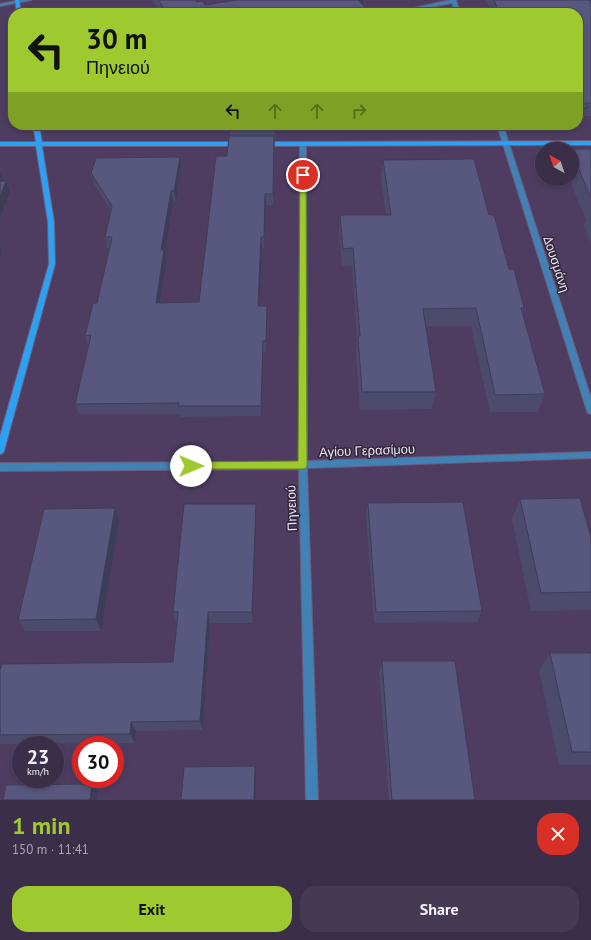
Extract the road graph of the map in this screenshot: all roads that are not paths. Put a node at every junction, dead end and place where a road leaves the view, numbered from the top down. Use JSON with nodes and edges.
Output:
{"nodes":[{"id":1,"x":29,"y":0,"type":"edge"},
{"id":2,"x":17,"y":1,"type":"edge"},
{"id":3,"x":454,"y":1,"type":"edge"},
{"id":4,"x":0,"y":5,"type":"edge"},
{"id":5,"x":418,"y":8,"type":"edge"},
{"id":6,"x":37,"y":130,"type":"edge"},
{"id":7,"x":502,"y":130,"type":"edge"},
{"id":8,"x":506,"y":143,"type":"junction"},
{"id":9,"x":591,"y":143,"type":"edge"},
{"id":10,"x":0,"y":144,"type":"edge"},
{"id":11,"x":38,"y":144,"type":"junction"},
{"id":12,"x":248,"y":144,"type":"edge"},
{"id":13,"x":256,"y":144,"type":"edge"},
{"id":14,"x":303,"y":144,"type":"junction"},
{"id":15,"x":591,"y":411,"type":"edge"},
{"id":16,"x":0,"y":451,"type":"edge"},
{"id":17,"x":591,"y":455,"type":"edge"},
{"id":18,"x":303,"y":465,"type":"junction"},
{"id":19,"x":0,"y":467,"type":"edge"},
{"id":20,"x":312,"y":800,"type":"edge"}],
"edges":[{"from":1,"to":2,"type":"street"},
{"from":2,"to":4,"type":"street"},
{"from":3,"to":5,"type":"street"},
{"from":6,"to":11,"type":"street"},
{"from":7,"to":8,"type":"street","name":"Δουσμάνη"},
{"from":8,"to":9,"type":"street"},
{"from":8,"to":14,"type":"street"},
{"from":8,"to":15,"type":"street","name":"Δουσμάνη"},
{"from":10,"to":11,"type":"street"},
{"from":11,"to":12,"type":"street"},
{"from":11,"to":16,"type":"street"},
{"from":13,"to":14,"type":"street"},
{"from":14,"to":18,"type":"street","name":"Πηνειού"},
{"from":17,"to":18,"type":"street","name":"Αγίου Γερασίμου"},
{"from":18,"to":19,"type":"street","name":"Αγίου Γερασίμου"},
{"from":18,"to":20,"type":"street","name":"Πηνειού"}]}
